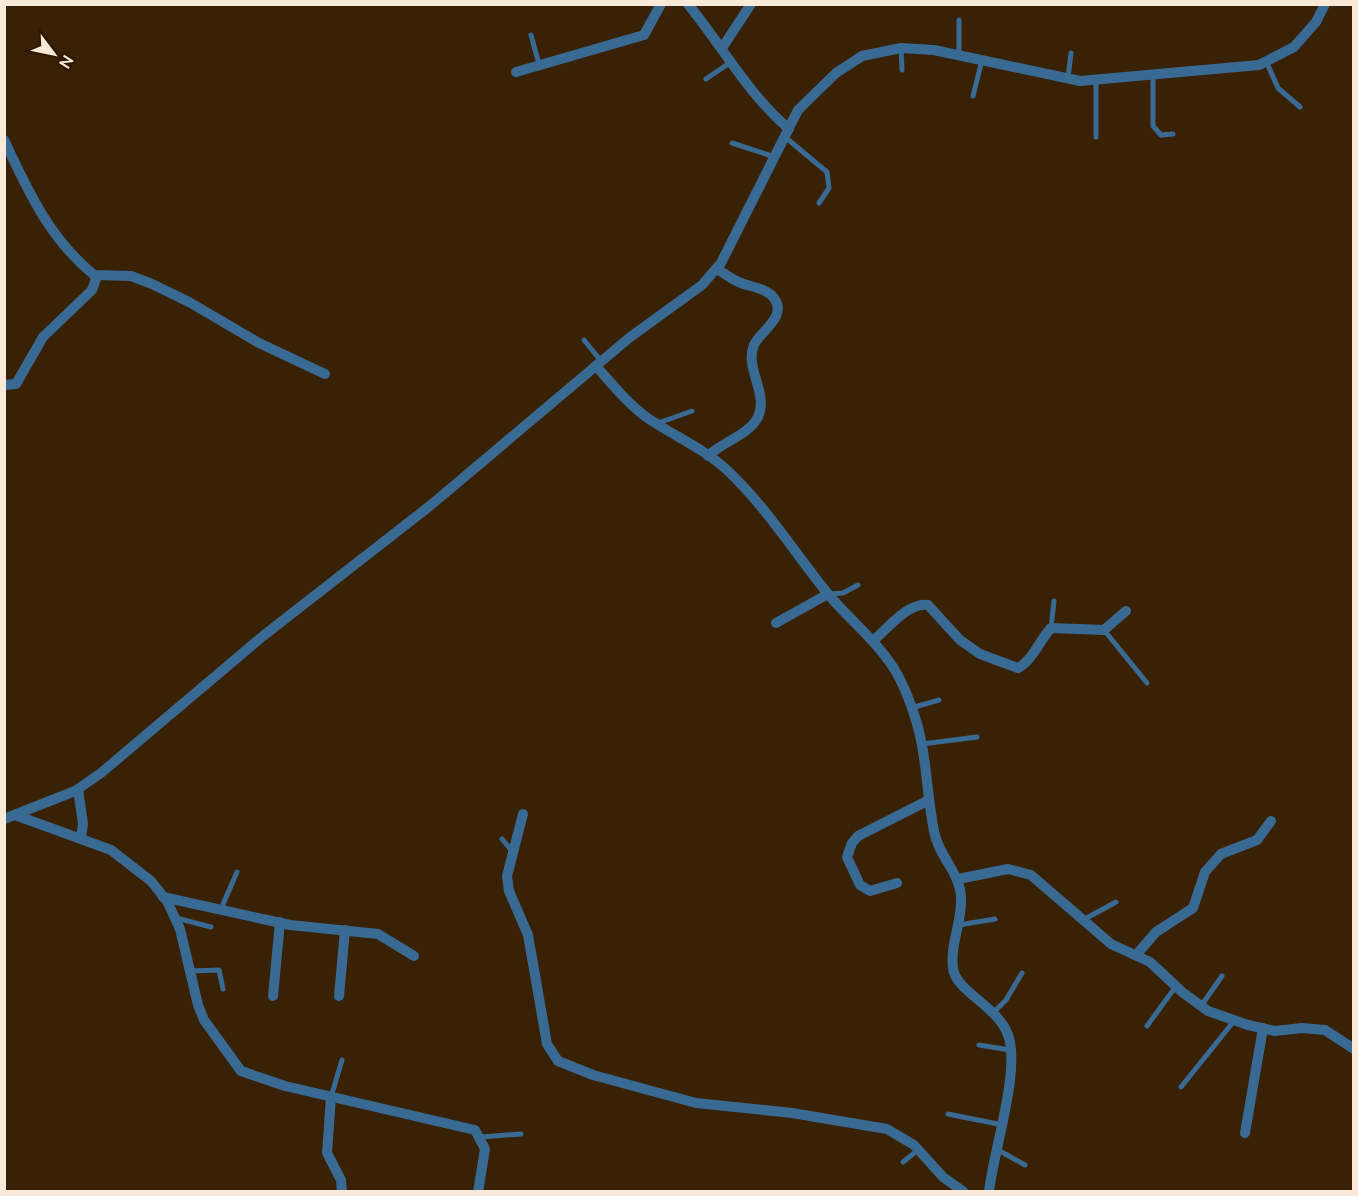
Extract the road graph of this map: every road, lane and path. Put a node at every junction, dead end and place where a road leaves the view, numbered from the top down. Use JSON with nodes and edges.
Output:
{"nodes":[{"id":1,"x":661,"y":4,"type":"edge"},
{"id":2,"x":688,"y":4,"type":"edge"},
{"id":3,"x":751,"y":4,"type":"edge"},
{"id":4,"x":1325,"y":4,"type":"edge"},
{"id":5,"x":959,"y":20,"type":"dead end"},
{"id":6,"x":531,"y":35,"type":"dead end"},
{"id":7,"x":722,"y":48,"type":"junction"},
{"id":8,"x":901,"y":48,"type":"junction"},
{"id":9,"x":1071,"y":53,"type":"dead end"},
{"id":10,"x":959,"y":54,"type":"junction"},
{"id":11,"x":983,"y":58,"type":"junction"},
{"id":12,"x":1266,"y":61,"type":"junction"},
{"id":13,"x":731,"y":62,"type":"junction"},
{"id":14,"x":539,"y":64,"type":"junction"},
{"id":15,"x":902,"y":70,"type":"dead end"},
{"id":16,"x":516,"y":72,"type":"dead end"},
{"id":17,"x":1153,"y":75,"type":"junction"},
{"id":18,"x":1068,"y":78,"type":"junction"},
{"id":19,"x":706,"y":79,"type":"dead end"},
{"id":20,"x":1096,"y":80,"type":"junction"},
{"id":21,"x":973,"y":96,"type":"dead end"},
{"id":22,"x":1300,"y":107,"type":"dead end"},
{"id":23,"x":787,"y":133,"type":"junction"},
{"id":24,"x":1173,"y":134,"type":"dead end"},
{"id":25,"x":1096,"y":137,"type":"dead end"},
{"id":26,"x":4,"y":140,"type":"edge"},
{"id":27,"x":732,"y":142,"type":"dead end"},
{"id":28,"x":775,"y":157,"type":"junction"},
{"id":29,"x":819,"y":203,"type":"dead end"},
{"id":30,"x":719,"y":266,"type":"junction"},
{"id":31,"x":94,"y":274,"type":"junction"},
{"id":32,"x":584,"y":340,"type":"dead end"},
{"id":33,"x":599,"y":364,"type":"junction"},
{"id":34,"x":326,"y":374,"type":"dead end"},
{"id":35,"x":4,"y":385,"type":"edge"},
{"id":36,"x":692,"y":411,"type":"dead end"},
{"id":37,"x":656,"y":423,"type":"junction"},
{"id":38,"x":708,"y":456,"type":"junction"},
{"id":39,"x":858,"y":585,"type":"dead end"},
{"id":40,"x":828,"y":594,"type":"junction"},
{"id":41,"x":1054,"y":601,"type":"dead end"},
{"id":42,"x":1126,"y":611,"type":"dead end"},
{"id":43,"x":777,"y":623,"type":"dead end"},
{"id":44,"x":1051,"y":628,"type":"junction"},
{"id":45,"x":1104,"y":630,"type":"junction"},
{"id":46,"x":873,"y":641,"type":"junction"},
{"id":47,"x":1147,"y":682,"type":"dead end"},
{"id":48,"x":939,"y":700,"type":"dead end"},
{"id":49,"x":911,"y":708,"type":"junction"},
{"id":50,"x":977,"y":736,"type":"dead end"},
{"id":51,"x":922,"y":744,"type":"junction"},
{"id":52,"x":78,"y":789,"type":"junction"},
{"id":53,"x":929,"y":800,"type":"junction"},
{"id":54,"x":523,"y":814,"type":"dead end"},
{"id":55,"x":10,"y":817,"type":"edge"},
{"id":56,"x":1271,"y":821,"type":"dead end"},
{"id":57,"x":81,"y":837,"type":"junction"},
{"id":58,"x":502,"y":839,"type":"dead end"},
{"id":59,"x":513,"y":852,"type":"junction"},
{"id":60,"x":237,"y":872,"type":"dead end"},
{"id":61,"x":958,"y":879,"type":"junction"},
{"id":62,"x":897,"y":883,"type":"dead end"},
{"id":63,"x":163,"y":897,"type":"junction"},
{"id":64,"x":1116,"y":902,"type":"dead end"},
{"id":65,"x":221,"y":909,"type":"junction"},
{"id":66,"x":175,"y":917,"type":"junction"},
{"id":67,"x":995,"y":919,"type":"dead end"},
{"id":68,"x":1083,"y":920,"type":"junction"},
{"id":69,"x":280,"y":922,"type":"junction"},
{"id":70,"x":957,"y":926,"type":"junction"},
{"id":71,"x":211,"y":927,"type":"dead end"},
{"id":72,"x":345,"y":930,"type":"junction"},
{"id":73,"x":1137,"y":954,"type":"junction"},
{"id":74,"x":414,"y":956,"type":"dead end"},
{"id":75,"x":190,"y":971,"type":"junction"},
{"id":76,"x":1022,"y":973,"type":"dead end"},
{"id":77,"x":1222,"y":976,"type":"dead end"},
{"id":78,"x":1176,"y":986,"type":"junction"},
{"id":79,"x":223,"y":989,"type":"dead end"},
{"id":80,"x":273,"y":996,"type":"dead end"},
{"id":81,"x":339,"y":996,"type":"dead end"},
{"id":82,"x":1201,"y":1006,"type":"junction"},
{"id":83,"x":994,"y":1012,"type":"junction"},
{"id":84,"x":1234,"y":1020,"type":"junction"},
{"id":85,"x":1147,"y":1026,"type":"dead end"},
{"id":86,"x":1263,"y":1028,"type":"junction"},
{"id":87,"x":979,"y":1045,"type":"dead end"},
{"id":88,"x":1353,"y":1049,"type":"edge"},
{"id":89,"x":1012,"y":1050,"type":"junction"},
{"id":90,"x":342,"y":1060,"type":"dead end"},
{"id":91,"x":1181,"y":1087,"type":"dead end"},
{"id":92,"x":331,"y":1097,"type":"junction"},
{"id":93,"x":948,"y":1114,"type":"dead end"},
{"id":94,"x":1003,"y":1125,"type":"junction"},
{"id":95,"x":1245,"y":1132,"type":"dead end"},
{"id":96,"x":521,"y":1134,"type":"dead end"},
{"id":97,"x":481,"y":1137,"type":"junction"},
{"id":98,"x":918,"y":1150,"type":"junction"},
{"id":99,"x":998,"y":1150,"type":"junction"},
{"id":100,"x":903,"y":1162,"type":"dead end"},
{"id":101,"x":1025,"y":1165,"type":"dead end"},
{"id":102,"x":342,"y":1191,"type":"edge"},
{"id":103,"x":478,"y":1191,"type":"edge"},
{"id":104,"x":964,"y":1191,"type":"edge"},
{"id":105,"x":990,"y":1191,"type":"edge"}],
"edges":[{"from":1,"to":14,"type":"street"},
{"from":2,"to":7,"type":"street"},
{"from":3,"to":7,"type":"street"},
{"from":4,"to":12,"type":"street"},
{"from":5,"to":10,"type":"lane"},
{"from":6,"to":14,"type":"lane"},
{"from":7,"to":13,"type":"street"},
{"from":8,"to":10,"type":"street"},
{"from":8,"to":15,"type":"lane"},
{"from":8,"to":23,"type":"street"},
{"from":9,"to":18,"type":"lane"},
{"from":10,"to":11,"type":"street"},
{"from":11,"to":18,"type":"street"},
{"from":11,"to":21,"type":"lane"},
{"from":12,"to":17,"type":"street"},
{"from":12,"to":22,"type":"lane"},
{"from":13,"to":19,"type":"lane"},
{"from":13,"to":23,"type":"street"},
{"from":14,"to":16,"type":"street"},
{"from":17,"to":20,"type":"street"},
{"from":17,"to":24,"type":"lane"},
{"from":18,"to":20,"type":"street"},
{"from":20,"to":25,"type":"lane"},
{"from":23,"to":28,"type":"street"},
{"from":23,"to":29,"type":"lane"},
{"from":26,"to":31,"type":"street"},
{"from":27,"to":28,"type":"lane"},
{"from":28,"to":30,"type":"street"},
{"from":30,"to":33,"type":"street"},
{"from":30,"to":38,"type":"street"},
{"from":31,"to":34,"type":"street"},
{"from":31,"to":35,"type":"street"},
{"from":32,"to":33,"type":"lane"},
{"from":33,"to":37,"type":"street"},
{"from":33,"to":52,"type":"street"},
{"from":36,"to":37,"type":"lane"},
{"from":37,"to":38,"type":"street"},
{"from":38,"to":40,"type":"street"},
{"from":39,"to":40,"type":"lane"},
{"from":40,"to":43,"type":"street"},
{"from":40,"to":46,"type":"street"},
{"from":41,"to":44,"type":"lane"},
{"from":42,"to":45,"type":"street"},
{"from":44,"to":45,"type":"street"},
{"from":44,"to":46,"type":"street"},
{"from":45,"to":47,"type":"lane"},
{"from":46,"to":49,"type":"street"},
{"from":48,"to":49,"type":"lane"},
{"from":49,"to":51,"type":"street"},
{"from":50,"to":51,"type":"lane"},
{"from":51,"to":53,"type":"street"},
{"from":52,"to":55,"type":"street"},
{"from":52,"to":57,"type":"street"},
{"from":53,"to":61,"type":"street"},
{"from":53,"to":62,"type":"street"},
{"from":54,"to":59,"type":"street"},
{"from":55,"to":57,"type":"street"},
{"from":56,"to":73,"type":"street"},
{"from":57,"to":63,"type":"street"},
{"from":58,"to":59,"type":"lane"},
{"from":59,"to":98,"type":"street"},
{"from":60,"to":65,"type":"lane"},
{"from":61,"to":68,"type":"street"},
{"from":61,"to":70,"type":"street"},
{"from":63,"to":65,"type":"street"},
{"from":63,"to":66,"type":"street"},
{"from":64,"to":68,"type":"lane"},
{"from":65,"to":69,"type":"street"},
{"from":66,"to":71,"type":"lane"},
{"from":66,"to":75,"type":"street"},
{"from":67,"to":70,"type":"lane"},
{"from":68,"to":73,"type":"street"},
{"from":69,"to":72,"type":"street"},
{"from":69,"to":80,"type":"street"},
{"from":70,"to":83,"type":"street"},
{"from":72,"to":74,"type":"street"},
{"from":72,"to":81,"type":"street"},
{"from":73,"to":78,"type":"street"},
{"from":75,"to":79,"type":"lane"},
{"from":75,"to":92,"type":"street"},
{"from":76,"to":83,"type":"lane"},
{"from":77,"to":82,"type":"lane"},
{"from":78,"to":82,"type":"street"},
{"from":78,"to":85,"type":"lane"},
{"from":82,"to":84,"type":"street"},
{"from":83,"to":89,"type":"street"},
{"from":84,"to":86,"type":"street"},
{"from":84,"to":91,"type":"lane"},
{"from":86,"to":88,"type":"street"},
{"from":86,"to":95,"type":"street"},
{"from":87,"to":89,"type":"lane"},
{"from":89,"to":94,"type":"street"},
{"from":90,"to":92,"type":"lane"},
{"from":92,"to":97,"type":"street"},
{"from":92,"to":102,"type":"street"},
{"from":93,"to":94,"type":"lane"},
{"from":94,"to":99,"type":"street"},
{"from":96,"to":97,"type":"lane"},
{"from":97,"to":103,"type":"street"},
{"from":98,"to":100,"type":"lane"},
{"from":98,"to":104,"type":"street"},
{"from":99,"to":101,"type":"lane"},
{"from":99,"to":105,"type":"street"}]}
